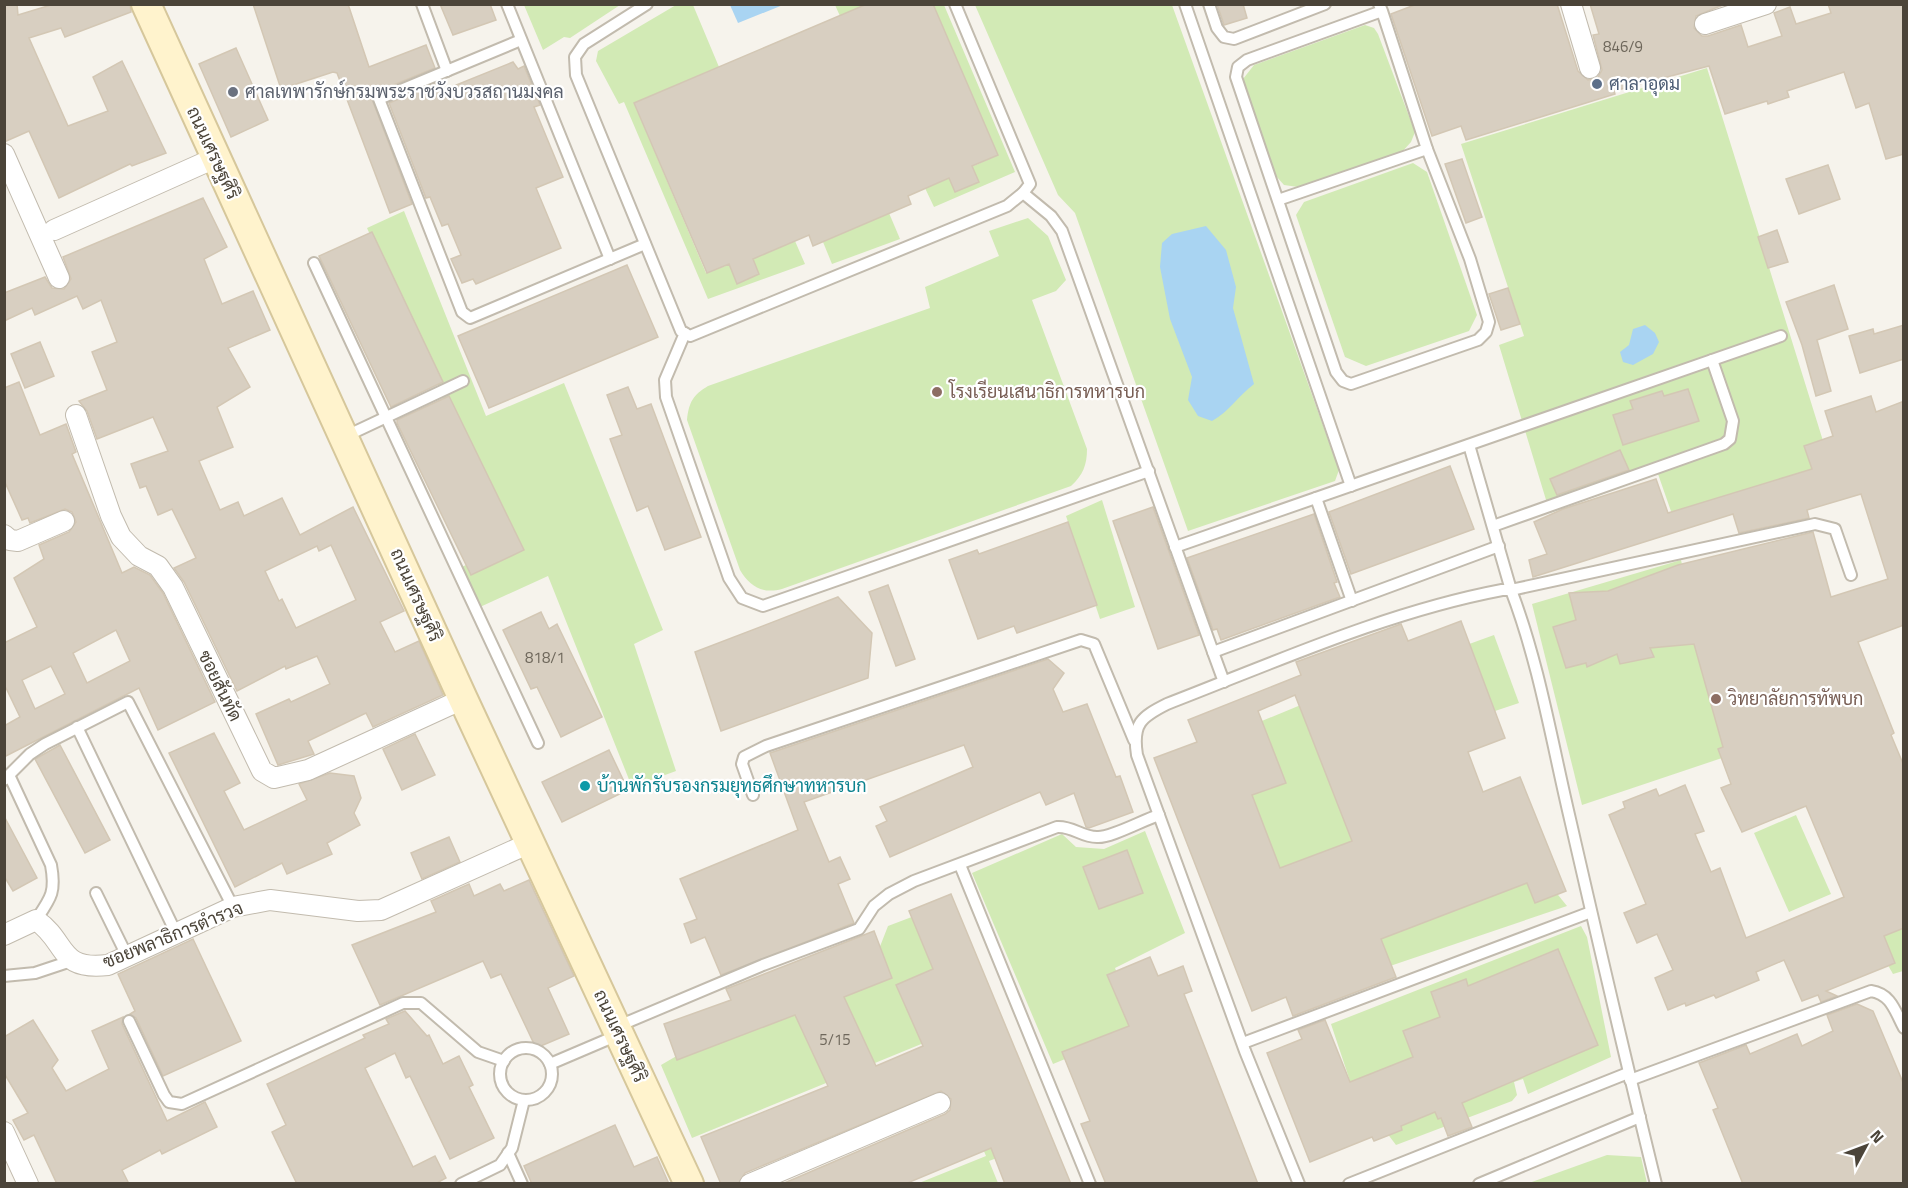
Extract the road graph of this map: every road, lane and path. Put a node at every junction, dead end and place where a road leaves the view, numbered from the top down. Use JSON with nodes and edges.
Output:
{"nodes":[{"id":1,"x":146,"y":4,"type":"edge"},
{"id":2,"x":422,"y":4,"type":"edge"},
{"id":3,"x":507,"y":4,"type":"edge"},
{"id":4,"x":647,"y":4,"type":"edge"},
{"id":5,"x":955,"y":4,"type":"edge"},
{"id":6,"x":1185,"y":4,"type":"edge"},
{"id":7,"x":1209,"y":4,"type":"edge"},
{"id":8,"x":1325,"y":4,"type":"edge"},
{"id":9,"x":1571,"y":4,"type":"edge"},
{"id":10,"x":1766,"y":4,"type":"edge"},
{"id":11,"x":1381,"y":8,"type":"edge"},
{"id":12,"x":1705,"y":24,"type":"dead end"},
{"id":13,"x":521,"y":40,"type":"junction"},
{"id":14,"x":1590,"y":68,"type":"dead end"},
{"id":15,"x":447,"y":70,"type":"junction"},
{"id":16,"x":1427,"y":149,"type":"junction"},
{"id":17,"x":4,"y":154,"type":"edge"},
{"id":18,"x":215,"y":158,"type":"junction"},
{"id":19,"x":1023,"y":193,"type":"junction"},
{"id":20,"x":1278,"y":200,"type":"junction"},
{"id":21,"x":54,"y":230,"type":"dead end"},
{"id":22,"x":645,"y":244,"type":"junction"},
{"id":23,"x":610,"y":259,"type":"junction"},
{"id":24,"x":315,"y":263,"type":"dead end"},
{"id":25,"x":59,"y":278,"type":"dead end"},
{"id":26,"x":685,"y":333,"type":"junction"},
{"id":27,"x":1781,"y":336,"type":"dead end"},
{"id":28,"x":1712,"y":360,"type":"junction"},
{"id":29,"x":463,"y":381,"type":"dead end"},
{"id":30,"x":76,"y":415,"type":"dead end"},
{"id":31,"x":386,"y":417,"type":"junction"},
{"id":32,"x":344,"y":437,"type":"junction"},
{"id":33,"x":1469,"y":445,"type":"junction"},
{"id":34,"x":1149,"y":471,"type":"junction"},
{"id":35,"x":1351,"y":486,"type":"junction"},
{"id":36,"x":1316,"y":498,"type":"junction"},
{"id":37,"x":64,"y":521,"type":"dead end"},
{"id":38,"x":1493,"y":526,"type":"junction"},
{"id":39,"x":4,"y":535,"type":"edge"},
{"id":40,"x":1499,"y":546,"type":"junction"},
{"id":41,"x":1175,"y":547,"type":"junction"},
{"id":42,"x":1851,"y":575,"type":"dead end"},
{"id":43,"x":1511,"y":590,"type":"junction"},
{"id":44,"x":1352,"y":601,"type":"junction"},
{"id":45,"x":1213,"y":652,"type":"junction"},
{"id":46,"x":1224,"y":682,"type":"junction"},
{"id":47,"x":463,"y":699,"type":"junction"},
{"id":48,"x":77,"y":727,"type":"junction"},
{"id":49,"x":1134,"y":741,"type":"junction"},
{"id":50,"x":538,"y":743,"type":"dead end"},
{"id":51,"x":7,"y":778,"type":"edge"},
{"id":52,"x":753,"y":795,"type":"dead end"},
{"id":53,"x":1159,"y":815,"type":"junction"},
{"id":54,"x":530,"y":843,"type":"junction"},
{"id":55,"x":960,"y":865,"type":"junction"},
{"id":56,"x":96,"y":893,"type":"dead end"},
{"id":57,"x":233,"y":907,"type":"junction"},
{"id":58,"x":1591,"y":912,"type":"junction"},
{"id":59,"x":36,"y":920,"type":"junction"},
{"id":60,"x":176,"y":933,"type":"junction"},
{"id":61,"x":4,"y":935,"type":"edge"},
{"id":62,"x":128,"y":958,"type":"junction"},
{"id":63,"x":71,"y":960,"type":"junction"},
{"id":64,"x":4,"y":976,"type":"edge"},
{"id":65,"x":129,"y":1021,"type":"dead end"},
{"id":66,"x":1904,"y":1028,"type":"edge"},
{"id":67,"x":618,"y":1031,"type":"junction"},
{"id":68,"x":1242,"y":1043,"type":"junction"},
{"id":69,"x":504,"y":1060,"type":"junction"},
{"id":70,"x":550,"y":1064,"type":"junction"},
{"id":71,"x":1629,"y":1077,"type":"junction"},
{"id":72,"x":524,"y":1100,"type":"junction"},
{"id":73,"x":940,"y":1103,"type":"dead end"},
{"id":74,"x":1640,"y":1118,"type":"junction"},
{"id":75,"x":4,"y":1132,"type":"edge"},
{"id":76,"x":508,"y":1153,"type":"junction"},
{"id":77,"x":28,"y":1184,"type":"edge"},
{"id":78,"x":461,"y":1184,"type":"edge"},
{"id":79,"x":522,"y":1184,"type":"edge"},
{"id":80,"x":689,"y":1184,"type":"edge"},
{"id":81,"x":750,"y":1184,"type":"edge"},
{"id":82,"x":1089,"y":1184,"type":"edge"},
{"id":83,"x":1299,"y":1184,"type":"edge"},
{"id":84,"x":1349,"y":1184,"type":"edge"},
{"id":85,"x":1479,"y":1184,"type":"edge"},
{"id":86,"x":1656,"y":1184,"type":"edge"}],
"edges":[{"from":1,"to":18,"type":"street","name":"ถนนเศรษฐศิริ"},
{"from":2,"to":15,"type":"lane"},
{"from":3,"to":13,"type":"lane"},
{"from":4,"to":22,"type":"lane"},
{"from":5,"to":19,"type":"lane"},
{"from":6,"to":35,"type":"lane"},
{"from":7,"to":8,"type":"lane"},
{"from":9,"to":14,"type":"street"},
{"from":10,"to":12,"type":"street"},
{"from":11,"to":16,"type":"lane"},
{"from":11,"to":20,"type":"lane"},
{"from":13,"to":15,"type":"lane"},
{"from":13,"to":23,"type":"lane"},
{"from":15,"to":23,"type":"lane"},
{"from":16,"to":20,"type":"lane"},
{"from":16,"to":20,"type":"lane"},
{"from":17,"to":25,"type":"street"},
{"from":18,"to":21,"type":"street"},
{"from":18,"to":32,"type":"street","name":"ถนนเศรษฐศิริ"},
{"from":19,"to":26,"type":"lane"},
{"from":19,"to":34,"type":"lane"},
{"from":22,"to":23,"type":"lane"},
{"from":22,"to":26,"type":"lane"},
{"from":24,"to":31,"type":"lane"},
{"from":26,"to":34,"type":"lane"},
{"from":27,"to":28,"type":"lane"},
{"from":28,"to":33,"type":"lane"},
{"from":28,"to":38,"type":"lane"},
{"from":29,"to":31,"type":"lane"},
{"from":30,"to":47,"type":"street","name":"ซอยสันทัด"},
{"from":31,"to":32,"type":"lane"},
{"from":31,"to":50,"type":"lane"},
{"from":32,"to":47,"type":"street","name":"ถนนเศรษฐศิริ"},
{"from":33,"to":35,"type":"lane"},
{"from":33,"to":38,"type":"lane"},
{"from":34,"to":41,"type":"lane"},
{"from":35,"to":36,"type":"lane"},
{"from":36,"to":41,"type":"lane"},
{"from":36,"to":44,"type":"lane"},
{"from":37,"to":39,"type":"street"},
{"from":38,"to":40,"type":"lane"},
{"from":40,"to":43,"type":"lane"},
{"from":40,"to":44,"type":"lane"},
{"from":41,"to":45,"type":"lane"},
{"from":42,"to":43,"type":"lane"},
{"from":43,"to":46,"type":"lane"},
{"from":43,"to":58,"type":"lane"},
{"from":44,"to":45,"type":"lane"},
{"from":45,"to":46,"type":"lane"},
{"from":46,"to":49,"type":"lane"},
{"from":47,"to":54,"type":"street","name":"ถนนเศรษฐศิริ"},
{"from":48,"to":51,"type":"lane"},
{"from":48,"to":57,"type":"lane"},
{"from":48,"to":60,"type":"lane"},
{"from":49,"to":52,"type":"lane"},
{"from":49,"to":53,"type":"lane"},
{"from":51,"to":59,"type":"lane"},
{"from":53,"to":55,"type":"lane"},
{"from":53,"to":68,"type":"lane"},
{"from":54,"to":57,"type":"street","name":"ซอยพลาธิการตำรวจ"},
{"from":54,"to":67,"type":"street","name":"ถนนเศรษฐศิริ"},
{"from":55,"to":67,"type":"lane"},
{"from":55,"to":82,"type":"lane"},
{"from":56,"to":62,"type":"lane"},
{"from":57,"to":60,"type":"street","name":"ซอยพลาธิการตำรวจ"},
{"from":58,"to":68,"type":"lane"},
{"from":58,"to":71,"type":"lane"},
{"from":59,"to":61,"type":"street"},
{"from":59,"to":63,"type":"street"},
{"from":60,"to":62,"type":"street","name":"ซอยพลาธิการตำรวจ"},
{"from":62,"to":63,"type":"street","name":"ซอยพลาธิการตำรวจ"},
{"from":63,"to":64,"type":"lane"},
{"from":65,"to":69,"type":"lane"},
{"from":66,"to":71,"type":"lane"},
{"from":67,"to":70,"type":"lane"},
{"from":67,"to":80,"type":"street","name":"ถนนเศรษฐศิริ"},
{"from":68,"to":83,"type":"lane"},
{"from":69,"to":70,"type":"lane"},
{"from":69,"to":72,"type":"lane"},
{"from":70,"to":72,"type":"lane"},
{"from":71,"to":74,"type":"lane"},
{"from":71,"to":84,"type":"lane"},
{"from":72,"to":76,"type":"lane"},
{"from":73,"to":81,"type":"street"},
{"from":74,"to":85,"type":"lane"},
{"from":74,"to":86,"type":"lane"},
{"from":75,"to":77,"type":"street"},
{"from":76,"to":78,"type":"lane"},
{"from":76,"to":79,"type":"lane"}]}
